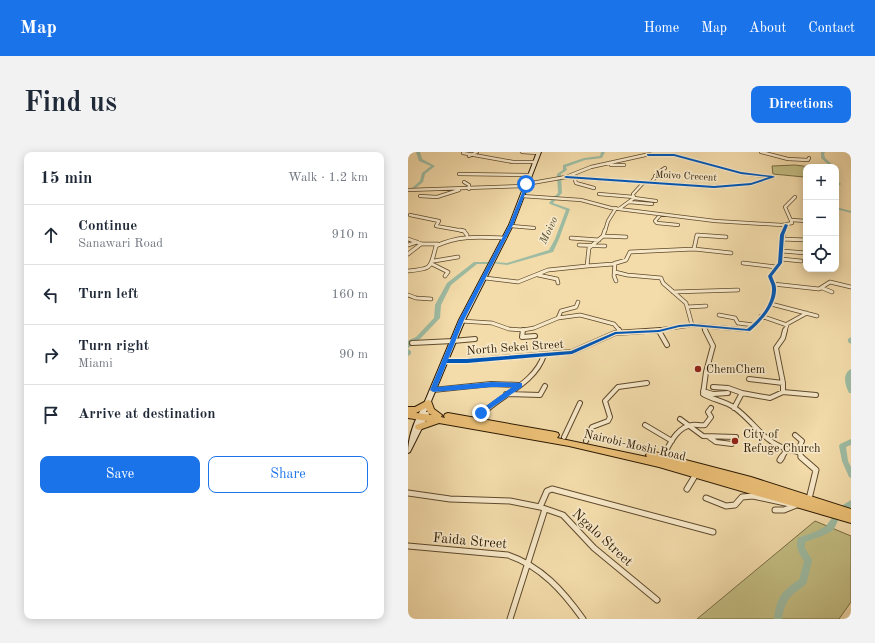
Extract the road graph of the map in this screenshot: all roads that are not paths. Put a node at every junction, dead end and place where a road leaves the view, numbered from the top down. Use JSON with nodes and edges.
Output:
{"nodes":[{"id":1,"x":476,"y":152,"type":"edge"},
{"id":2,"x":522,"y":152,"type":"edge"},
{"id":3,"x":645,"y":152,"type":"edge"},
{"id":4,"x":655,"y":152,"type":"edge"},
{"id":5,"x":668,"y":152,"type":"edge"},
{"id":6,"x":761,"y":152,"type":"edge"},
{"id":7,"x":463,"y":153,"type":"dead end"},
{"id":8,"x":538,"y":153,"type":"edge"},
{"id":9,"x":672,"y":154,"type":"junction"},
{"id":10,"x":647,"y":155,"type":"junction"},
{"id":11,"x":469,"y":156,"type":"junction"},
{"id":12,"x":809,"y":158,"type":"dead end"},
{"id":13,"x":535,"y":162,"type":"junction"},
{"id":14,"x":608,"y":164,"type":"junction"},
{"id":15,"x":624,"y":165,"type":"dead end"},
{"id":16,"x":665,"y":168,"type":"dead end"},
{"id":17,"x":459,"y":174,"type":"dead end"},
{"id":18,"x":530,"y":175,"type":"junction"},
{"id":19,"x":673,"y":175,"type":"dead end"},
{"id":20,"x":655,"y":176,"type":"junction"},
{"id":21,"x":566,"y":177,"type":"junction"},
{"id":22,"x":574,"y":177,"type":"junction"},
{"id":23,"x":464,"y":182,"type":"dead end"},
{"id":24,"x":644,"y":182,"type":"junction"},
{"id":25,"x":651,"y":183,"type":"junction"},
{"id":26,"x":526,"y":185,"type":"junction"},
{"id":27,"x":695,"y":186,"type":"junction"},
{"id":28,"x":594,"y":188,"type":"dead end"},
{"id":29,"x":462,"y":189,"type":"junction"},
{"id":30,"x":469,"y":189,"type":"junction"},
{"id":31,"x":408,"y":190,"type":"edge"},
{"id":32,"x":442,"y":190,"type":"junction"},
{"id":33,"x":690,"y":191,"type":"dead end"},
{"id":34,"x":599,"y":194,"type":"dead end"},
{"id":35,"x":420,"y":196,"type":"dead end"},
{"id":36,"x":522,"y":196,"type":"junction"},
{"id":37,"x":433,"y":197,"type":"junction"},
{"id":38,"x":634,"y":197,"type":"junction"},
{"id":39,"x":795,"y":197,"type":"dead end"},
{"id":40,"x":656,"y":201,"type":"dead end"},
{"id":41,"x":628,"y":202,"type":"junction"},
{"id":42,"x":652,"y":204,"type":"dead end"},
{"id":43,"x":617,"y":209,"type":"junction"},
{"id":44,"x":661,"y":214,"type":"junction"},
{"id":45,"x":410,"y":215,"type":"dead end"},
{"id":46,"x":745,"y":217,"type":"dead end"},
{"id":47,"x":792,"y":220,"type":"junction"},
{"id":48,"x":803,"y":221,"type":"edge"},
{"id":49,"x":745,"y":223,"type":"junction"},
{"id":50,"x":678,"y":225,"type":"dead end"},
{"id":51,"x":786,"y":225,"type":"junction"},
{"id":52,"x":511,"y":226,"type":"junction"},
{"id":53,"x":534,"y":228,"type":"dead end"},
{"id":54,"x":467,"y":235,"type":"junction"},
{"id":55,"x":603,"y":236,"type":"junction"},
{"id":56,"x":726,"y":236,"type":"dead end"},
{"id":57,"x":626,"y":237,"type":"dead end"},
{"id":58,"x":505,"y":238,"type":"junction"},
{"id":59,"x":570,"y":238,"type":"dead end"},
{"id":60,"x":782,"y":239,"type":"junction"},
{"id":61,"x":408,"y":240,"type":"edge"},
{"id":62,"x":599,"y":240,"type":"junction"},
{"id":63,"x":803,"y":240,"type":"edge"},
{"id":64,"x":417,"y":242,"type":"junction"},
{"id":65,"x":422,"y":244,"type":"junction"},
{"id":66,"x":439,"y":244,"type":"junction"},
{"id":67,"x":408,"y":245,"type":"edge"},
{"id":68,"x":579,"y":245,"type":"dead end"},
{"id":69,"x":591,"y":246,"type":"junction"},
{"id":70,"x":605,"y":246,"type":"dead end"},
{"id":71,"x":694,"y":249,"type":"junction"},
{"id":72,"x":782,"y":251,"type":"junction"},
{"id":73,"x":731,"y":253,"type":"dead end"},
{"id":74,"x":803,"y":253,"type":"edge"},
{"id":75,"x":408,"y":254,"type":"edge"},
{"id":76,"x":458,"y":257,"type":"dead end"},
{"id":77,"x":781,"y":259,"type":"junction"},
{"id":78,"x":433,"y":262,"type":"junction"},
{"id":79,"x":801,"y":262,"type":"dead end"},
{"id":80,"x":743,"y":263,"type":"dead end"},
{"id":81,"x":615,"y":264,"type":"junction"},
{"id":82,"x":587,"y":266,"type":"junction"},
{"id":83,"x":776,"y":267,"type":"junction"},
{"id":84,"x":408,"y":271,"type":"edge"},
{"id":85,"x":615,"y":272,"type":"junction"},
{"id":86,"x":538,"y":275,"type":"junction"},
{"id":87,"x":445,"y":276,"type":"dead end"},
{"id":88,"x":485,"y":278,"type":"junction"},
{"id":89,"x":616,"y":281,"type":"dead end"},
{"id":90,"x":558,"y":283,"type":"dead end"},
{"id":91,"x":773,"y":284,"type":"junction"},
{"id":92,"x":851,"y":287,"type":"edge"},
{"id":93,"x":822,"y":288,"type":"junction"},
{"id":94,"x":738,"y":290,"type":"dead end"},
{"id":95,"x":673,"y":292,"type":"junction"},
{"id":96,"x":832,"y":292,"type":"dead end"},
{"id":97,"x":408,"y":294,"type":"edge"},
{"id":98,"x":430,"y":299,"type":"dead end"},
{"id":99,"x":578,"y":302,"type":"dead end"},
{"id":100,"x":771,"y":304,"type":"junction"},
{"id":101,"x":706,"y":306,"type":"dead end"},
{"id":102,"x":687,"y":307,"type":"junction"},
{"id":103,"x":807,"y":313,"type":"junction"},
{"id":104,"x":719,"y":315,"type":"dead end"},
{"id":105,"x":761,"y":316,"type":"junction"},
{"id":106,"x":817,"y":316,"type":"dead end"},
{"id":107,"x":558,"y":318,"type":"junction"},
{"id":108,"x":461,"y":321,"type":"junction"},
{"id":109,"x":787,"y":324,"type":"junction"},
{"id":110,"x":692,"y":325,"type":"junction"},
{"id":111,"x":754,"y":325,"type":"junction"},
{"id":112,"x":703,"y":326,"type":"junction"},
{"id":113,"x":523,"y":330,"type":"junction"},
{"id":114,"x":659,"y":330,"type":"junction"},
{"id":115,"x":620,"y":332,"type":"junction"},
{"id":116,"x":535,"y":336,"type":"dead end"},
{"id":117,"x":475,"y":339,"type":"dead end"},
{"id":118,"x":453,"y":341,"type":"junction"},
{"id":119,"x":412,"y":343,"type":"dead end"},
{"id":120,"x":667,"y":345,"type":"dead end"},
{"id":121,"x":544,"y":355,"type":"junction"},
{"id":122,"x":446,"y":361,"type":"junction"},
{"id":123,"x":749,"y":379,"type":"dead end"},
{"id":124,"x":647,"y":383,"type":"dead end"},
{"id":125,"x":783,"y":383,"type":"junction"},
{"id":126,"x":519,"y":385,"type":"junction"},
{"id":127,"x":545,"y":386,"type":"dead end"},
{"id":128,"x":713,"y":387,"type":"dead end"},
{"id":129,"x":433,"y":390,"type":"junction"},
{"id":130,"x":703,"y":391,"type":"junction"},
{"id":131,"x":783,"y":392,"type":"junction"},
{"id":132,"x":742,"y":393,"type":"junction"},
{"id":133,"x":506,"y":394,"type":"junction"},
{"id":134,"x":728,"y":394,"type":"dead end"},
{"id":135,"x":816,"y":395,"type":"dead end"},
{"id":136,"x":580,"y":403,"type":"dead end"},
{"id":137,"x":711,"y":408,"type":"dead end"},
{"id":138,"x":734,"y":408,"type":"junction"},
{"id":139,"x":424,"y":411,"type":"junction"},
{"id":140,"x":408,"y":413,"type":"edge"},
{"id":141,"x":438,"y":417,"type":"junction"},
{"id":142,"x":680,"y":419,"type":"dead end"},
{"id":143,"x":476,"y":420,"type":"junction"},
{"id":144,"x":645,"y":425,"type":"dead end"},
{"id":145,"x":688,"y":425,"type":"junction"},
{"id":146,"x":417,"y":427,"type":"junction"},
{"id":147,"x":795,"y":435,"type":"dead end"},
{"id":148,"x":564,"y":437,"type":"junction"},
{"id":149,"x":709,"y":437,"type":"junction"},
{"id":150,"x":736,"y":437,"type":"dead end"},
{"id":151,"x":586,"y":441,"type":"junction"},
{"id":152,"x":672,"y":441,"type":"junction"},
{"id":153,"x":732,"y":444,"type":"dead end"},
{"id":154,"x":408,"y":450,"type":"edge"},
{"id":155,"x":786,"y":451,"type":"junction"},
{"id":156,"x":798,"y":452,"type":"junction"},
{"id":157,"x":662,"y":458,"type":"junction"},
{"id":158,"x":780,"y":460,"type":"dead end"},
{"id":159,"x":696,"y":474,"type":"junction"},
{"id":160,"x":687,"y":489,"type":"dead end"},
{"id":161,"x":408,"y":494,"type":"edge"},
{"id":162,"x":706,"y":498,"type":"dead end"},
{"id":163,"x":809,"y":499,"type":"junction"},
{"id":164,"x":798,"y":503,"type":"junction"},
{"id":165,"x":543,"y":508,"type":"junction"},
{"id":166,"x":775,"y":510,"type":"dead end"},
{"id":167,"x":836,"y":511,"type":"junction"},
{"id":168,"x":851,"y":517,"type":"edge"},
{"id":169,"x":712,"y":532,"type":"dead end"},
{"id":170,"x":408,"y":546,"type":"edge"},
{"id":171,"x":528,"y":562,"type":"junction"},
{"id":172,"x":657,"y":600,"type":"dead end"},
{"id":173,"x":510,"y":619,"type":"edge"},
{"id":174,"x":583,"y":619,"type":"edge"}],
"edges":[{"from":1,"to":11,"type":"street"},
{"from":2,"to":8,"type":"street"},
{"from":3,"to":10,"type":"street"},
{"from":4,"to":10,"type":"street"},
{"from":5,"to":9,"type":"street"},
{"from":6,"to":12,"type":"street"},
{"from":7,"to":11,"type":"street"},
{"from":8,"to":13,"type":"street"},
{"from":9,"to":10,"type":"street","name":"Moivo Crecent"},
{"from":9,"to":27,"type":"street","name":"Moivo Crecent"},
{"from":10,"to":14,"type":"street"},
{"from":11,"to":13,"type":"street"},
{"from":13,"to":18,"type":"street"},
{"from":14,"to":15,"type":"street"},
{"from":14,"to":21,"type":"street"},
{"from":16,"to":20,"type":"street"},
{"from":17,"to":18,"type":"street"},
{"from":18,"to":26,"type":"street"},
{"from":19,"to":20,"type":"street"},
{"from":20,"to":25,"type":"street"},
{"from":21,"to":22,"type":"street","name":"Moivo Crecent"},
{"from":21,"to":26,"type":"street"},
{"from":22,"to":24,"type":"street","name":"Moivo Crecent"},
{"from":22,"to":28,"type":"street"},
{"from":23,"to":30,"type":"street"},
{"from":24,"to":25,"type":"street","name":"Moivo Crecent"},
{"from":24,"to":38,"type":"street"},
{"from":25,"to":27,"type":"street","name":"Moivo Crecent"},
{"from":26,"to":30,"type":"street"},
{"from":26,"to":36,"type":"street"},
{"from":27,"to":33,"type":"street"},
{"from":29,"to":30,"type":"street"},
{"from":29,"to":32,"type":"street"},
{"from":29,"to":37,"type":"street"},
{"from":31,"to":32,"type":"street"},
{"from":32,"to":37,"type":"street"},
{"from":34,"to":38,"type":"street"},
{"from":35,"to":37,"type":"street"},
{"from":36,"to":43,"type":"street"},
{"from":36,"to":52,"type":"street"},
{"from":38,"to":40,"type":"street"},
{"from":38,"to":41,"type":"street"},
{"from":39,"to":47,"type":"street"},
{"from":41,"to":42,"type":"street"},
{"from":41,"to":43,"type":"street"},
{"from":43,"to":44,"type":"street"},
{"from":43,"to":55,"type":"street"},
{"from":44,"to":49,"type":"street"},
{"from":44,"to":50,"type":"street"},
{"from":45,"to":54,"type":"street"},
{"from":46,"to":49,"type":"street"},
{"from":47,"to":48,"type":"street"},
{"from":47,"to":51,"type":"street"},
{"from":49,"to":51,"type":"street"},
{"from":51,"to":60,"type":"street"},
{"from":52,"to":53,"type":"street"},
{"from":52,"to":58,"type":"street"},
{"from":54,"to":58,"type":"street"},
{"from":54,"to":66,"type":"street"},
{"from":55,"to":57,"type":"street"},
{"from":55,"to":62,"type":"street"},
{"from":56,"to":71,"type":"street"},
{"from":58,"to":88,"type":"street"},
{"from":59,"to":62,"type":"street"},
{"from":60,"to":63,"type":"street"},
{"from":60,"to":72,"type":"street"},
{"from":61,"to":64,"type":"street"},
{"from":62,"to":69,"type":"street"},
{"from":64,"to":65,"type":"street"},
{"from":64,"to":67,"type":"street"},
{"from":65,"to":66,"type":"street"},
{"from":65,"to":75,"type":"street"},
{"from":66,"to":78,"type":"street"},
{"from":68,"to":69,"type":"street"},
{"from":69,"to":70,"type":"street"},
{"from":69,"to":82,"type":"street"},
{"from":71,"to":73,"type":"street"},
{"from":71,"to":81,"type":"street"},
{"from":72,"to":74,"type":"street"},
{"from":72,"to":77,"type":"street"},
{"from":76,"to":78,"type":"street"},
{"from":77,"to":79,"type":"street"},
{"from":77,"to":83,"type":"street"},
{"from":78,"to":84,"type":"street"},
{"from":78,"to":87,"type":"street"},
{"from":80,"to":83,"type":"street"},
{"from":81,"to":82,"type":"street"},
{"from":81,"to":85,"type":"street"},
{"from":82,"to":86,"type":"street"},
{"from":83,"to":91,"type":"street"},
{"from":85,"to":89,"type":"street"},
{"from":85,"to":95,"type":"street"},
{"from":86,"to":88,"type":"street"},
{"from":86,"to":90,"type":"street"},
{"from":88,"to":108,"type":"street"},
{"from":91,"to":93,"type":"street"},
{"from":91,"to":100,"type":"street"},
{"from":92,"to":93,"type":"street"},
{"from":93,"to":96,"type":"street"},
{"from":94,"to":95,"type":"street"},
{"from":95,"to":102,"type":"street"},
{"from":97,"to":98,"type":"street"},
{"from":99,"to":107,"type":"street"},
{"from":100,"to":103,"type":"street"},
{"from":100,"to":105,"type":"street"},
{"from":101,"to":102,"type":"street"},
{"from":102,"to":110,"type":"street"},
{"from":103,"to":106,"type":"street"},
{"from":103,"to":109,"type":"street"},
{"from":104,"to":111,"type":"street"},
{"from":105,"to":109,"type":"street"},
{"from":105,"to":111,"type":"street"},
{"from":107,"to":113,"type":"street"},
{"from":107,"to":115,"type":"street"},
{"from":108,"to":113,"type":"street"},
{"from":108,"to":118,"type":"street"},
{"from":109,"to":125,"type":"street"},
{"from":110,"to":112,"type":"street","name":"North Sekei Street"},
{"from":110,"to":114,"type":"street","name":"North Sekei Street"},
{"from":111,"to":112,"type":"street","name":"North Sekei Street"},
{"from":112,"to":130,"type":"street"},
{"from":113,"to":116,"type":"street"},
{"from":114,"to":115,"type":"street","name":"North Sekei Street"},
{"from":114,"to":120,"type":"street"},
{"from":115,"to":121,"type":"street","name":"North Sekei Street"},
{"from":117,"to":118,"type":"street"},
{"from":118,"to":119,"type":"street"},
{"from":118,"to":122,"type":"street"},
{"from":121,"to":122,"type":"street","name":"North Sekei Street"},
{"from":121,"to":126,"type":"street"},
{"from":122,"to":129,"type":"street"},
{"from":123,"to":125,"type":"street"},
{"from":124,"to":151,"type":"street"},
{"from":125,"to":131,"type":"street"},
{"from":126,"to":129,"type":"street"},
{"from":126,"to":133,"type":"street"},
{"from":127,"to":133,"type":"street"},
{"from":128,"to":132,"type":"street"},
{"from":129,"to":139,"type":"street"},
{"from":130,"to":134,"type":"street"},
{"from":130,"to":138,"type":"street"},
{"from":131,"to":132,"type":"street"},
{"from":131,"to":135,"type":"street"},
{"from":132,"to":138,"type":"street"},
{"from":133,"to":143,"type":"street"},
{"from":136,"to":148,"type":"street"},
{"from":137,"to":145,"type":"street"},
{"from":138,"to":155,"type":"street"},
{"from":139,"to":140,"type":"highway","name":"Nairobi-Moshi Road"},
{"from":139,"to":140,"type":"highway"},
{"from":139,"to":141,"type":"highway","name":"Nairobi-Moshi Road"},
{"from":139,"to":141,"type":"highway"},
{"from":139,"to":146,"type":"street"},
{"from":140,"to":146,"type":"highway"},
{"from":141,"to":143,"type":"highway","name":"Nairobi-Moshi Road"},
{"from":141,"to":146,"type":"highway"},
{"from":141,"to":159,"type":"highway","name":"Nairobi-Moshi Road"},
{"from":142,"to":145,"type":"street"},
{"from":143,"to":148,"type":"highway","name":"Nairobi-Moshi Road"},
{"from":144,"to":152,"type":"street"},
{"from":145,"to":149,"type":"street"},
{"from":145,"to":152,"type":"street"},
{"from":146,"to":154,"type":"street"},
{"from":147,"to":156,"type":"street"},
{"from":148,"to":151,"type":"highway","name":"Nairobi-Moshi Road"},
{"from":149,"to":150,"type":"street"},
{"from":149,"to":153,"type":"street"},
{"from":151,"to":157,"type":"highway","name":"Nairobi-Moshi Road"},
{"from":152,"to":157,"type":"street"},
{"from":155,"to":156,"type":"street"},
{"from":155,"to":158,"type":"street"},
{"from":156,"to":163,"type":"street"},
{"from":157,"to":163,"type":"highway","name":"Nairobi-Moshi Road"},
{"from":159,"to":160,"type":"street"},
{"from":159,"to":164,"type":"highway","name":"Nairobi-Moshi Road"},
{"from":161,"to":165,"type":"street","name":"Ngalo Street"},
{"from":162,"to":164,"type":"street"},
{"from":163,"to":167,"type":"highway","name":"Nairobi-Moshi Road"},
{"from":164,"to":166,"type":"street"},
{"from":164,"to":167,"type":"highway","name":"Nairobi-Moshi Road"},
{"from":165,"to":169,"type":"street"},
{"from":165,"to":171,"type":"street"},
{"from":165,"to":172,"type":"street","name":"Ngalo Street"},
{"from":167,"to":168,"type":"highway","name":"Nairobi-Moshi Road"},
{"from":170,"to":171,"type":"street","name":"Faida Street"},
{"from":171,"to":173,"type":"street"},
{"from":171,"to":174,"type":"street"}]}
